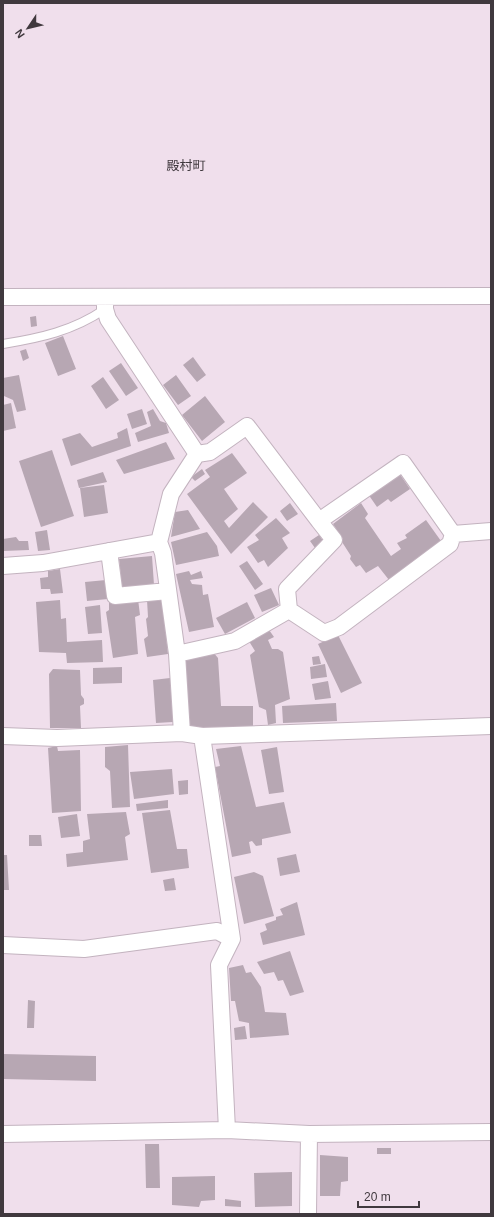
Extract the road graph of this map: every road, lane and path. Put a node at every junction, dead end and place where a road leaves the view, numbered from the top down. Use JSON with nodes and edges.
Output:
{"nodes":[{"id":1,"x":491,"y":296,"type":"edge"},
{"id":2,"x":3,"y":297,"type":"edge"},
{"id":3,"x":105,"y":303,"type":"junction"},
{"id":4,"x":3,"y":344,"type":"edge"},
{"id":5,"x":197,"y":454,"type":"junction"},
{"id":6,"x":319,"y":521,"type":"junction"},
{"id":7,"x":491,"y":531,"type":"edge"},
{"id":8,"x":453,"y":534,"type":"junction"},
{"id":9,"x":159,"y":542,"type":"junction"},
{"id":10,"x":109,"y":551,"type":"junction"},
{"id":11,"x":3,"y":566,"type":"edge"},
{"id":12,"x":168,"y":591,"type":"junction"},
{"id":13,"x":289,"y":610,"type":"junction"},
{"id":14,"x":177,"y":654,"type":"junction"},
{"id":15,"x":491,"y":726,"type":"edge"},
{"id":16,"x":182,"y":733,"type":"junction"},
{"id":17,"x":3,"y":736,"type":"edge"},
{"id":18,"x":202,"y":736,"type":"junction"},
{"id":19,"x":232,"y":939,"type":"junction"},
{"id":20,"x":3,"y":945,"type":"edge"},
{"id":21,"x":227,"y":1130,"type":"junction"},
{"id":22,"x":491,"y":1132,"type":"edge"},
{"id":23,"x":3,"y":1134,"type":"edge"},
{"id":24,"x":309,"y":1134,"type":"junction"},
{"id":25,"x":308,"y":1214,"type":"edge"}],
"edges":[{"from":1,"to":3,"type":"street"},
{"from":2,"to":3,"type":"street"},
{"from":3,"to":4,"type":"lane"},
{"from":3,"to":5,"type":"street"},
{"from":5,"to":6,"type":"street"},
{"from":5,"to":9,"type":"street"},
{"from":6,"to":8,"type":"street"},
{"from":6,"to":13,"type":"street"},
{"from":7,"to":8,"type":"street"},
{"from":8,"to":13,"type":"street"},
{"from":9,"to":10,"type":"street"},
{"from":9,"to":12,"type":"street"},
{"from":10,"to":11,"type":"street"},
{"from":10,"to":12,"type":"street"},
{"from":12,"to":14,"type":"street"},
{"from":13,"to":14,"type":"street"},
{"from":14,"to":16,"type":"street"},
{"from":15,"to":18,"type":"street"},
{"from":16,"to":17,"type":"street"},
{"from":16,"to":18,"type":"street"},
{"from":18,"to":19,"type":"street"},
{"from":19,"to":20,"type":"street"},
{"from":19,"to":21,"type":"street"},
{"from":21,"to":23,"type":"street"},
{"from":21,"to":24,"type":"street"},
{"from":22,"to":24,"type":"street"},
{"from":24,"to":25,"type":"street"}]}
